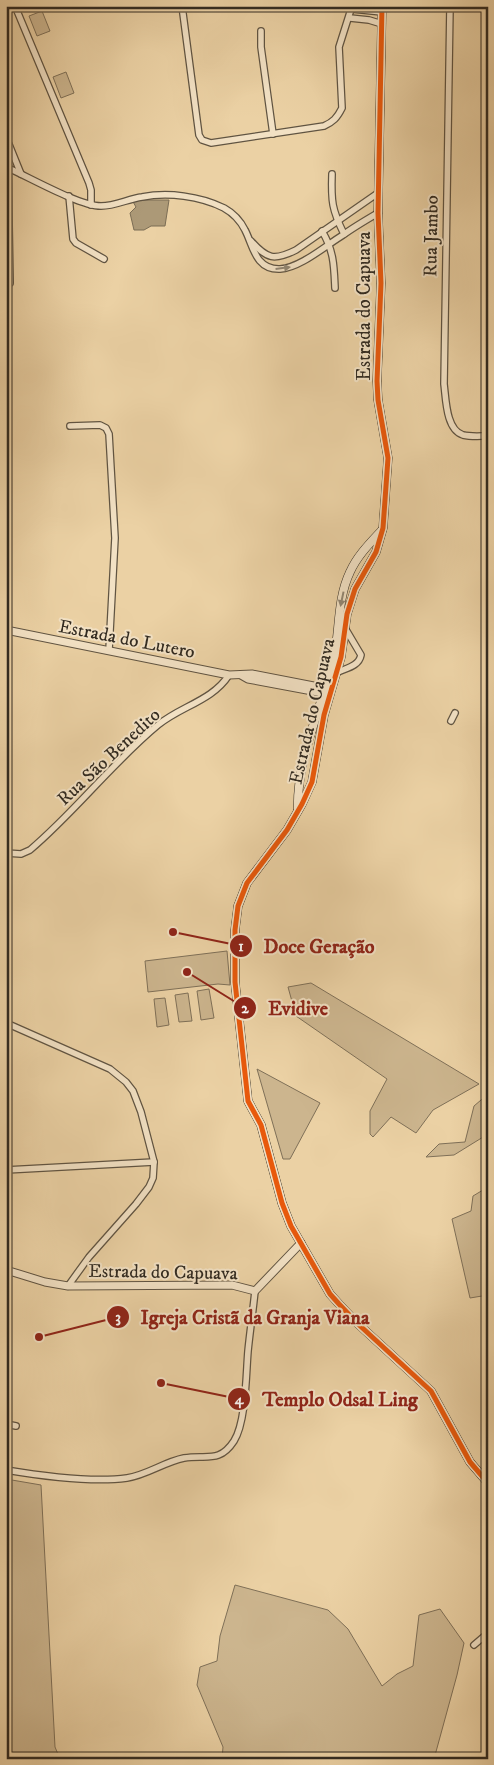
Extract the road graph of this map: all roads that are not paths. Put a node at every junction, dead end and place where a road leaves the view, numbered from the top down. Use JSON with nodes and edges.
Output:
{"nodes":[{"id":1,"x":15,"y":6,"type":"edge"},
{"id":2,"x":182,"y":6,"type":"edge"},
{"id":3,"x":450,"y":6,"type":"edge"},
{"id":4,"x":352,"y":8,"type":"edge"},
{"id":5,"x":382,"y":9,"type":"edge"},
{"id":6,"x":350,"y":18,"type":"junction"},
{"id":7,"x":382,"y":24,"type":"junction"},
{"id":8,"x":261,"y":31,"type":"dead end"},
{"id":9,"x":273,"y":134,"type":"junction"},
{"id":10,"x":6,"y":137,"type":"edge"},
{"id":11,"x":7,"y":168,"type":"edge"},
{"id":12,"x":21,"y":174,"type":"junction"},
{"id":13,"x":332,"y":174,"type":"dead end"},
{"id":14,"x":378,"y":193,"type":"junction"},
{"id":15,"x":69,"y":196,"type":"junction"},
{"id":16,"x":92,"y":205,"type":"junction"},
{"id":17,"x":378,"y":213,"type":"junction"},
{"id":18,"x":337,"y":221,"type":"junction"},
{"id":19,"x":322,"y":231,"type":"junction"},
{"id":20,"x":344,"y":234,"type":"junction"},
{"id":21,"x":311,"y":239,"type":"junction"},
{"id":22,"x":249,"y":240,"type":"junction"},
{"id":23,"x":330,"y":244,"type":"junction"},
{"id":24,"x":318,"y":251,"type":"junction"},
{"id":25,"x":104,"y":259,"type":"dead end"},
{"id":26,"x":10,"y":283,"type":"dead end"},
{"id":27,"x":335,"y":288,"type":"dead end"},
{"id":28,"x":70,"y":426,"type":"dead end"},
{"id":29,"x":488,"y":436,"type":"edge"},
{"id":30,"x":383,"y":528,"type":"junction"},
{"id":31,"x":350,"y":572,"type":"junction"},
{"id":32,"x":361,"y":578,"type":"junction"},
{"id":33,"x":345,"y":628,"type":"junction"},
{"id":34,"x":6,"y":630,"type":"edge"},
{"id":35,"x":109,"y":650,"type":"junction"},
{"id":36,"x":338,"y":672,"type":"junction"},
{"id":37,"x":229,"y":675,"type":"junction"},
{"id":38,"x":323,"y":691,"type":"junction"},
{"id":39,"x":455,"y":713,"type":"dead end"},
{"id":40,"x":451,"y":721,"type":"dead end"},
{"id":41,"x":302,"y":773,"type":"junction"},
{"id":42,"x":314,"y":775,"type":"junction"},
{"id":43,"x":298,"y":810,"type":"junction"},
{"id":44,"x":6,"y":853,"type":"edge"},
{"id":45,"x":6,"y":1023,"type":"edge"},
{"id":46,"x":154,"y":1162,"type":"junction"},
{"id":47,"x":6,"y":1170,"type":"edge"},
{"id":48,"x":301,"y":1243,"type":"junction"},
{"id":49,"x":6,"y":1270,"type":"edge"},
{"id":50,"x":68,"y":1286,"type":"junction"},
{"id":51,"x":255,"y":1291,"type":"junction"},
{"id":52,"x":6,"y":1424,"type":"edge"},
{"id":53,"x":16,"y":1426,"type":"dead end"},
{"id":54,"x":6,"y":1470,"type":"edge"},
{"id":55,"x":488,"y":1483,"type":"edge"},
{"id":56,"x":488,"y":1632,"type":"edge"},
{"id":57,"x":474,"y":1645,"type":"dead end"}],
"edges":[{"from":1,"to":16,"type":"street"},
{"from":2,"to":9,"type":"street"},
{"from":3,"to":29,"type":"street","name":"Rua Jambo"},
{"from":4,"to":5,"type":"street"},
{"from":4,"to":6,"type":"street"},
{"from":5,"to":7,"type":"main road","name":"Estrada do Capuava"},
{"from":6,"to":7,"type":"street"},
{"from":6,"to":9,"type":"street"},
{"from":7,"to":14,"type":"main road","name":"Estrada do Capuava"},
{"from":8,"to":9,"type":"street"},
{"from":10,"to":12,"type":"street"},
{"from":11,"to":12,"type":"street"},
{"from":11,"to":26,"type":"street"},
{"from":12,"to":15,"type":"street"},
{"from":13,"to":18,"type":"street"},
{"from":14,"to":17,"type":"main road","name":"Estrada do Capuava"},
{"from":14,"to":18,"type":"street"},
{"from":15,"to":16,"type":"street"},
{"from":15,"to":25,"type":"street"},
{"from":16,"to":22,"type":"street"},
{"from":17,"to":20,"type":"street"},
{"from":17,"to":30,"type":"main road","name":"Estrada do Capuava"},
{"from":18,"to":19,"type":"street"},
{"from":18,"to":20,"type":"street"},
{"from":19,"to":21,"type":"street"},
{"from":19,"to":23,"type":"street"},
{"from":20,"to":23,"type":"street"},
{"from":21,"to":22,"type":"street"},
{"from":21,"to":24,"type":"street"},
{"from":22,"to":24,"type":"street","one_way":true},
{"from":23,"to":24,"type":"street"},
{"from":23,"to":27,"type":"street"},
{"from":28,"to":35,"type":"street"},
{"from":30,"to":31,"type":"main road","name":"Estrada do Capuava"},
{"from":30,"to":32,"type":"main road","name":"Estrada do Capuava"},
{"from":31,"to":32,"type":"main road"},
{"from":31,"to":38,"type":"main road","name":"Estrada do Capuava","one_way":true},
{"from":32,"to":33,"type":"main road","name":"Estrada do Capuava"},
{"from":33,"to":36,"type":"main road","name":"Estrada do Capuava"},
{"from":33,"to":36,"type":"street"},
{"from":34,"to":35,"type":"street","name":"Estrada do Lutero"},
{"from":35,"to":37,"type":"street","name":"Estrada do Lutero"},
{"from":36,"to":42,"type":"main road","name":"Estrada do Capuava"},
{"from":37,"to":38,"type":"street","name":"Estrada do Lutero"},
{"from":37,"to":44,"type":"street","name":"Rua São Benedito"},
{"from":38,"to":41,"type":"main road","name":"Estrada do Capuava"},
{"from":39,"to":40,"type":"street"},
{"from":41,"to":42,"type":"main road"},
{"from":41,"to":43,"type":"main road","name":"Estrada do Capuava"},
{"from":42,"to":43,"type":"main road","name":"Estrada do Capuava"},
{"from":43,"to":48,"type":"main road","name":"Estrada do Capuava"},
{"from":45,"to":46,"type":"street"},
{"from":46,"to":47,"type":"street"},
{"from":46,"to":50,"type":"street"},
{"from":48,"to":51,"type":"street","name":"Estrada do Capuava"},
{"from":48,"to":55,"type":"main road","name":"Estrada do Capuava"},
{"from":49,"to":50,"type":"street","name":"Estrada do Capuava"},
{"from":50,"to":51,"type":"street","name":"Estrada do Capuava"},
{"from":51,"to":54,"type":"street"},
{"from":52,"to":53,"type":"street"},
{"from":56,"to":57,"type":"street"}]}
